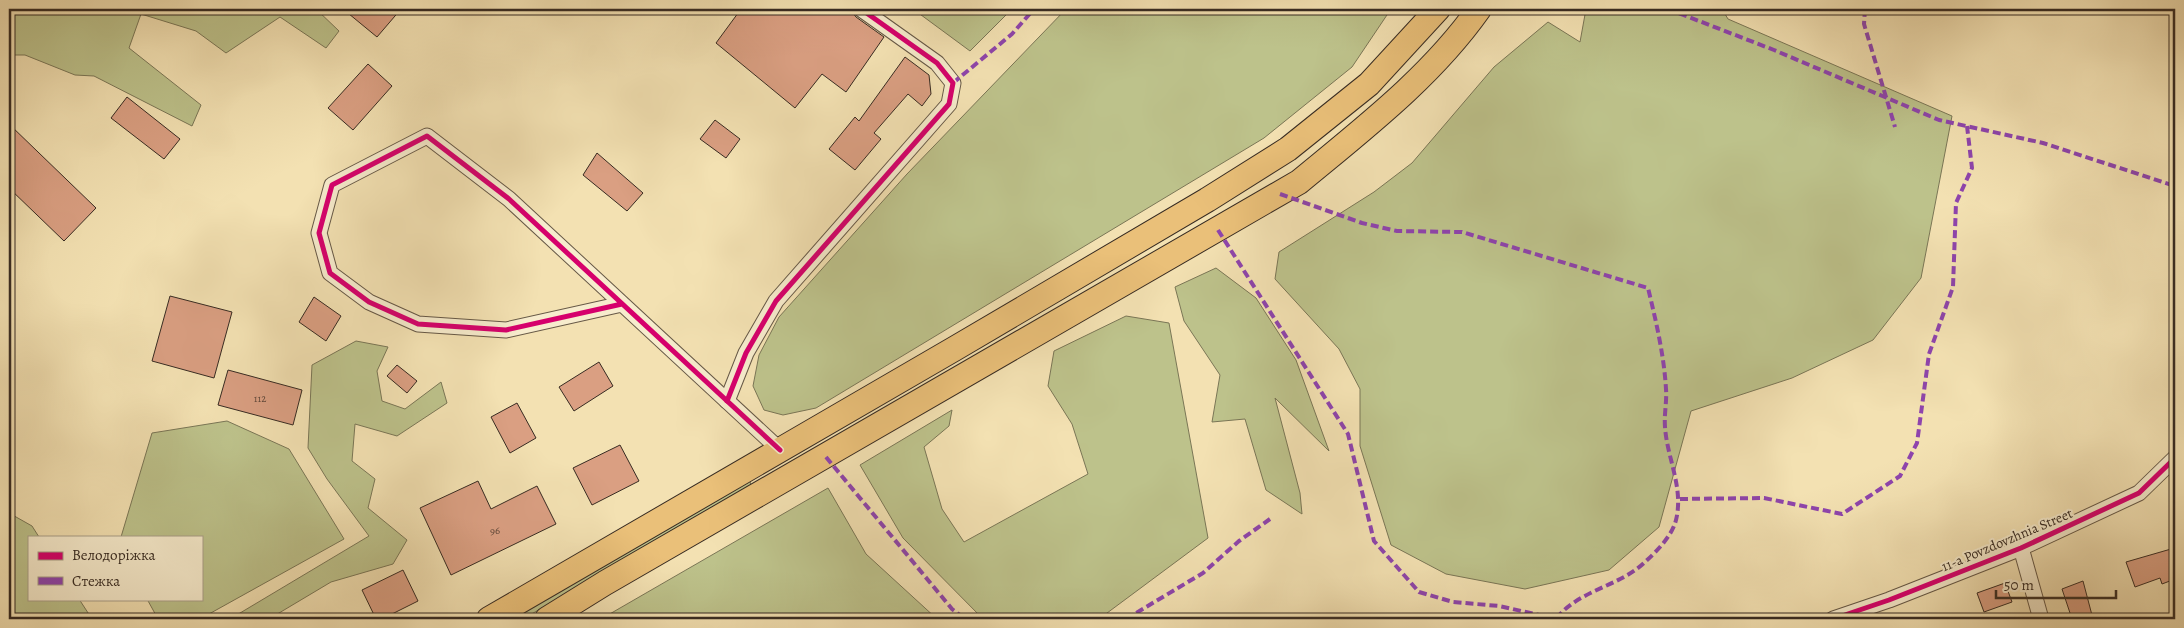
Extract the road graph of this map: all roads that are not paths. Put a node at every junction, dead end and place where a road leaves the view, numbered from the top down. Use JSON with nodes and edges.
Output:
{"nodes":[{"id":1,"x":861,"y":9,"type":"edge"},
{"id":2,"x":1438,"y":9,"type":"edge"},
{"id":3,"x":1479,"y":9,"type":"edge"},
{"id":4,"x":622,"y":304,"type":"junction"},
{"id":5,"x":727,"y":401,"type":"junction"},
{"id":6,"x":780,"y":450,"type":"junction"},
{"id":7,"x":2175,"y":458,"type":"edge"},
{"id":8,"x":2169,"y":471,"type":"edge"},
{"id":9,"x":2021,"y":548,"type":"junction"},
{"id":10,"x":489,"y":619,"type":"edge"},
{"id":11,"x":548,"y":619,"type":"edge"},
{"id":12,"x":1833,"y":619,"type":"edge"},
{"id":13,"x":2041,"y":619,"type":"edge"}],
"edges":[{"from":1,"to":5,"type":"street"},
{"from":2,"to":6,"type":"main road"},
{"from":3,"to":11,"type":"main road"},
{"from":4,"to":4,"type":"street"},
{"from":4,"to":5,"type":"street"},
{"from":5,"to":6,"type":"street"},
{"from":6,"to":10,"type":"main road"},
{"from":7,"to":8,"type":"street","name":"11-a Povzdovzhnia Street"},
{"from":8,"to":9,"type":"street","name":"11-a Povzdovzhnia Street"},
{"from":9,"to":12,"type":"street","name":"11-a Povzdovzhnia Street"},
{"from":9,"to":13,"type":"street"}]}
